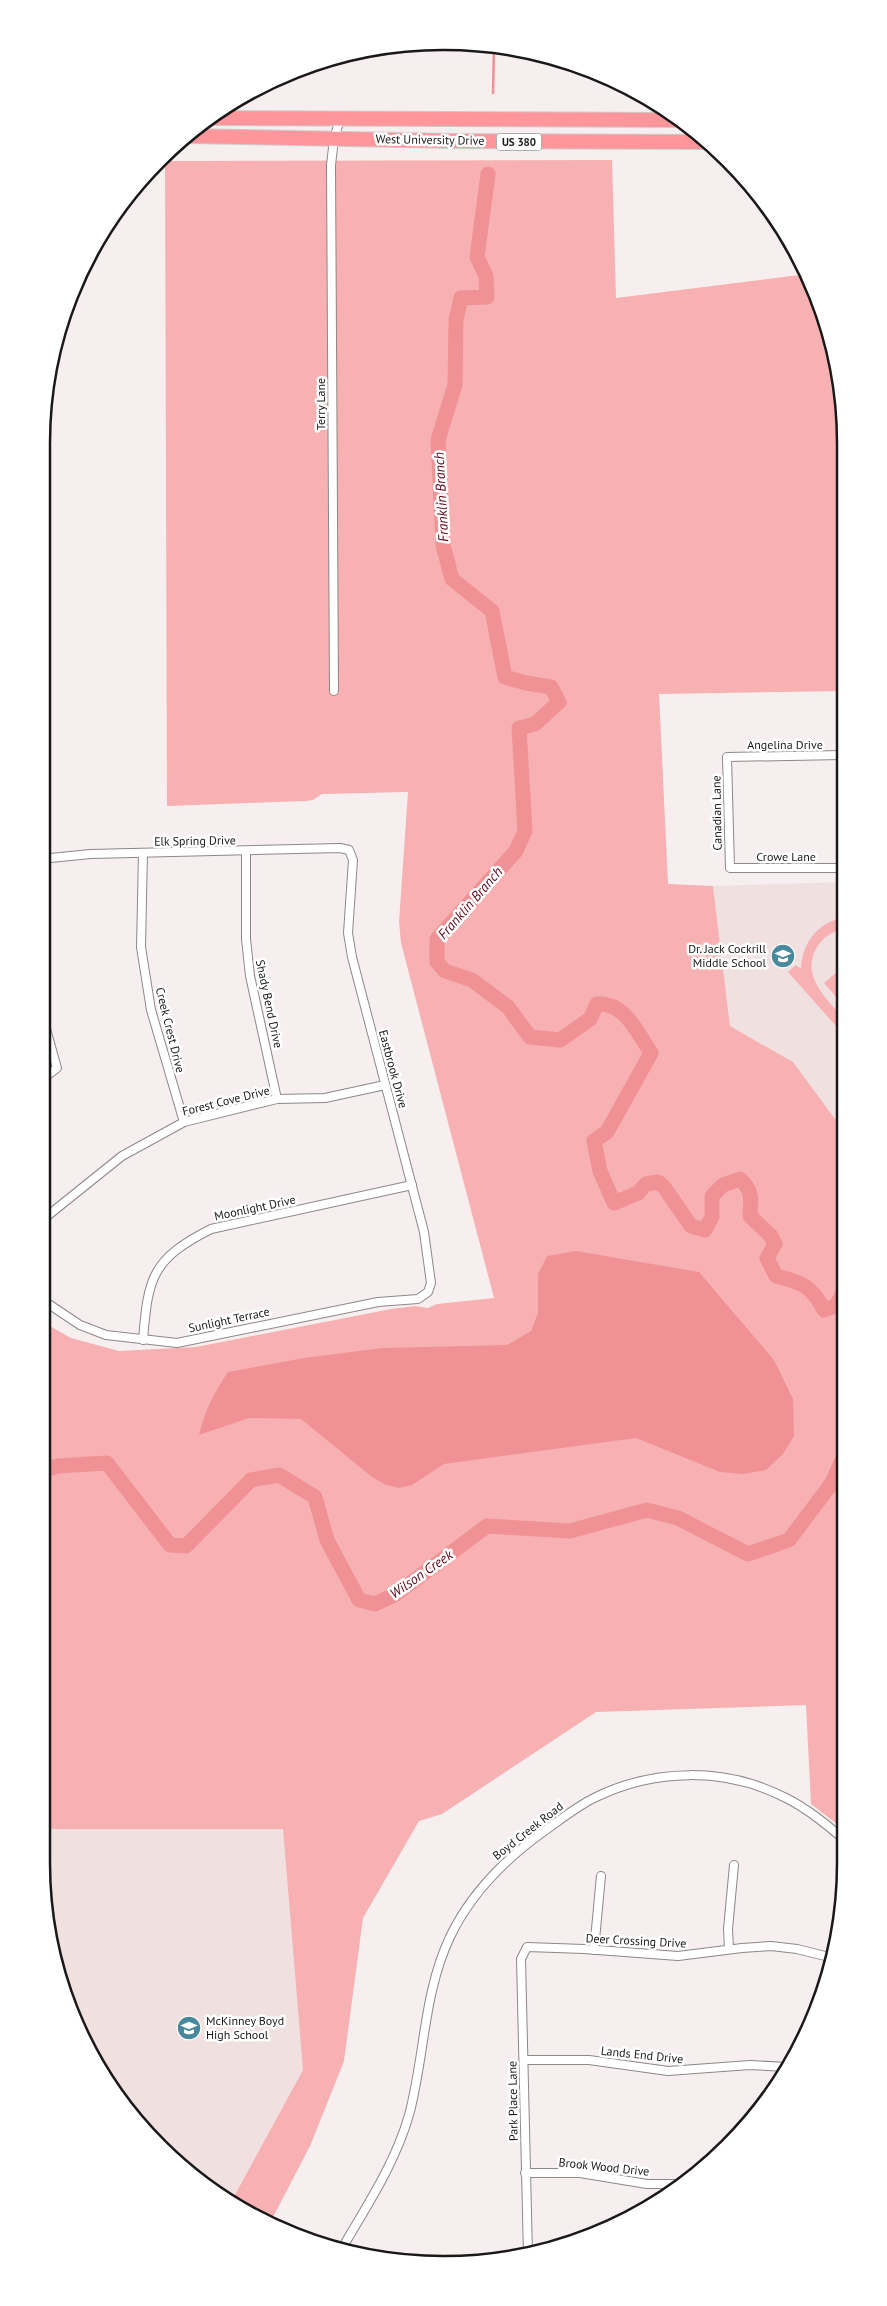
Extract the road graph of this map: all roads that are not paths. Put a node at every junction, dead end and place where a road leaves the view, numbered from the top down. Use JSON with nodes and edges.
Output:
{"nodes":[{"id":1,"x":222,"y":118,"type":"edge"},
{"id":2,"x":340,"y":118,"type":"junction"},
{"id":3,"x":668,"y":120,"type":"edge"},
{"id":4,"x":198,"y":136,"type":"edge"},
{"id":5,"x":334,"y":139,"type":"junction"},
{"id":6,"x":696,"y":142,"type":"edge"},
{"id":7,"x":334,"y":691,"type":"dead end"},
{"id":8,"x":837,"y":755,"type":"edge"},
{"id":9,"x":727,"y":757,"type":"joint"},
{"id":10,"x":349,"y":850,"type":"joint"},
{"id":11,"x":246,"y":852,"type":"junction"},
{"id":12,"x":143,"y":853,"type":"junction"},
{"id":13,"x":50,"y":858,"type":"edge"},
{"id":14,"x":730,"y":868,"type":"joint"},
{"id":15,"x":837,"y":868,"type":"edge"},
{"id":16,"x":50,"y":1043,"type":"edge"},
{"id":17,"x":50,"y":1073,"type":"edge"},
{"id":18,"x":385,"y":1085,"type":"junction"},
{"id":19,"x":277,"y":1099,"type":"junction"},
{"id":20,"x":184,"y":1122,"type":"junction"},
{"id":21,"x":412,"y":1185,"type":"junction"},
{"id":22,"x":50,"y":1214,"type":"edge"},
{"id":23,"x":428,"y":1292,"type":"joint"},
{"id":24,"x":50,"y":1306,"type":"edge"},
{"id":25,"x":143,"y":1340,"type":"junction"},
{"id":26,"x":837,"y":1834,"type":"edge"},
{"id":27,"x":734,"y":1865,"type":"dead end"},
{"id":28,"x":601,"y":1876,"type":"dead end"},
{"id":29,"x":526,"y":1947,"type":"joint"},
{"id":30,"x":729,"y":1949,"type":"junction"},
{"id":31,"x":594,"y":1950,"type":"junction"},
{"id":32,"x":826,"y":1956,"type":"edge"},
{"id":33,"x":524,"y":2060,"type":"junction"},
{"id":34,"x":780,"y":2066,"type":"edge"},
{"id":35,"x":525,"y":2173,"type":"junction"},
{"id":36,"x":670,"y":2184,"type":"edge"},
{"id":37,"x":345,"y":2244,"type":"edge"},
{"id":38,"x":528,"y":2246,"type":"edge"}],
"edges":[{"from":1,"to":2,"type":"highway","name":"West University Drive","number":"US 380"},
{"from":2,"to":3,"type":"highway","name":"West University Drive","number":"US 380"},
{"from":2,"to":5,"type":"street","name":"Terry Lane"},
{"from":4,"to":5,"type":"highway","name":"West University Drive","number":"US 380"},
{"from":5,"to":6,"type":"highway","name":"West University Drive","number":"US 380"},
{"from":5,"to":7,"type":"street","name":"Terry Lane"},
{"from":8,"to":9,"type":"street","name":"Angelina Drive"},
{"from":9,"to":14,"type":"street","name":"Canadian Lane"},
{"from":10,"to":11,"type":"street","name":"Elk Spring Drive"},
{"from":10,"to":18,"type":"street","name":"Eastbrook Drive"},
{"from":11,"to":12,"type":"street","name":"Elk Spring Drive"},
{"from":11,"to":19,"type":"street","name":"Shady Bend Drive"},
{"from":12,"to":13,"type":"street","name":"Elk Spring Drive"},
{"from":12,"to":20,"type":"street","name":"Creek Crest Drive"},
{"from":14,"to":15,"type":"street","name":"Crowe Lane"},
{"from":16,"to":17,"type":"street"},
{"from":18,"to":19,"type":"street","name":"Forest Cove Drive"},
{"from":18,"to":21,"type":"street","name":"Eastbrook Drive"},
{"from":19,"to":20,"type":"street","name":"Forest Cove Drive"},
{"from":20,"to":22,"type":"street","name":"Forest Cove Drive"},
{"from":21,"to":23,"type":"street","name":"Eastbrook Drive"},
{"from":21,"to":25,"type":"street","name":"Moonlight Drive"},
{"from":23,"to":25,"type":"street","name":"Sunlight Terrace"},
{"from":24,"to":25,"type":"street","name":"Sunlight Terrace"},
{"from":26,"to":37,"type":"street","name":"Boyd Creek Road"},
{"from":27,"to":30,"type":"street"},
{"from":28,"to":31,"type":"street"},
{"from":29,"to":31,"type":"street","name":"Deer Crossing Drive"},
{"from":29,"to":33,"type":"street","name":"Park Place Lane"},
{"from":30,"to":31,"type":"street","name":"Deer Crossing Drive"},
{"from":30,"to":32,"type":"street","name":"Deer Crossing Drive"},
{"from":33,"to":34,"type":"street","name":"Lands End Drive"},
{"from":33,"to":35,"type":"street","name":"Park Place Lane"},
{"from":35,"to":36,"type":"street","name":"Brook Wood Drive"},
{"from":35,"to":38,"type":"street","name":"Park Place Lane"}]}
